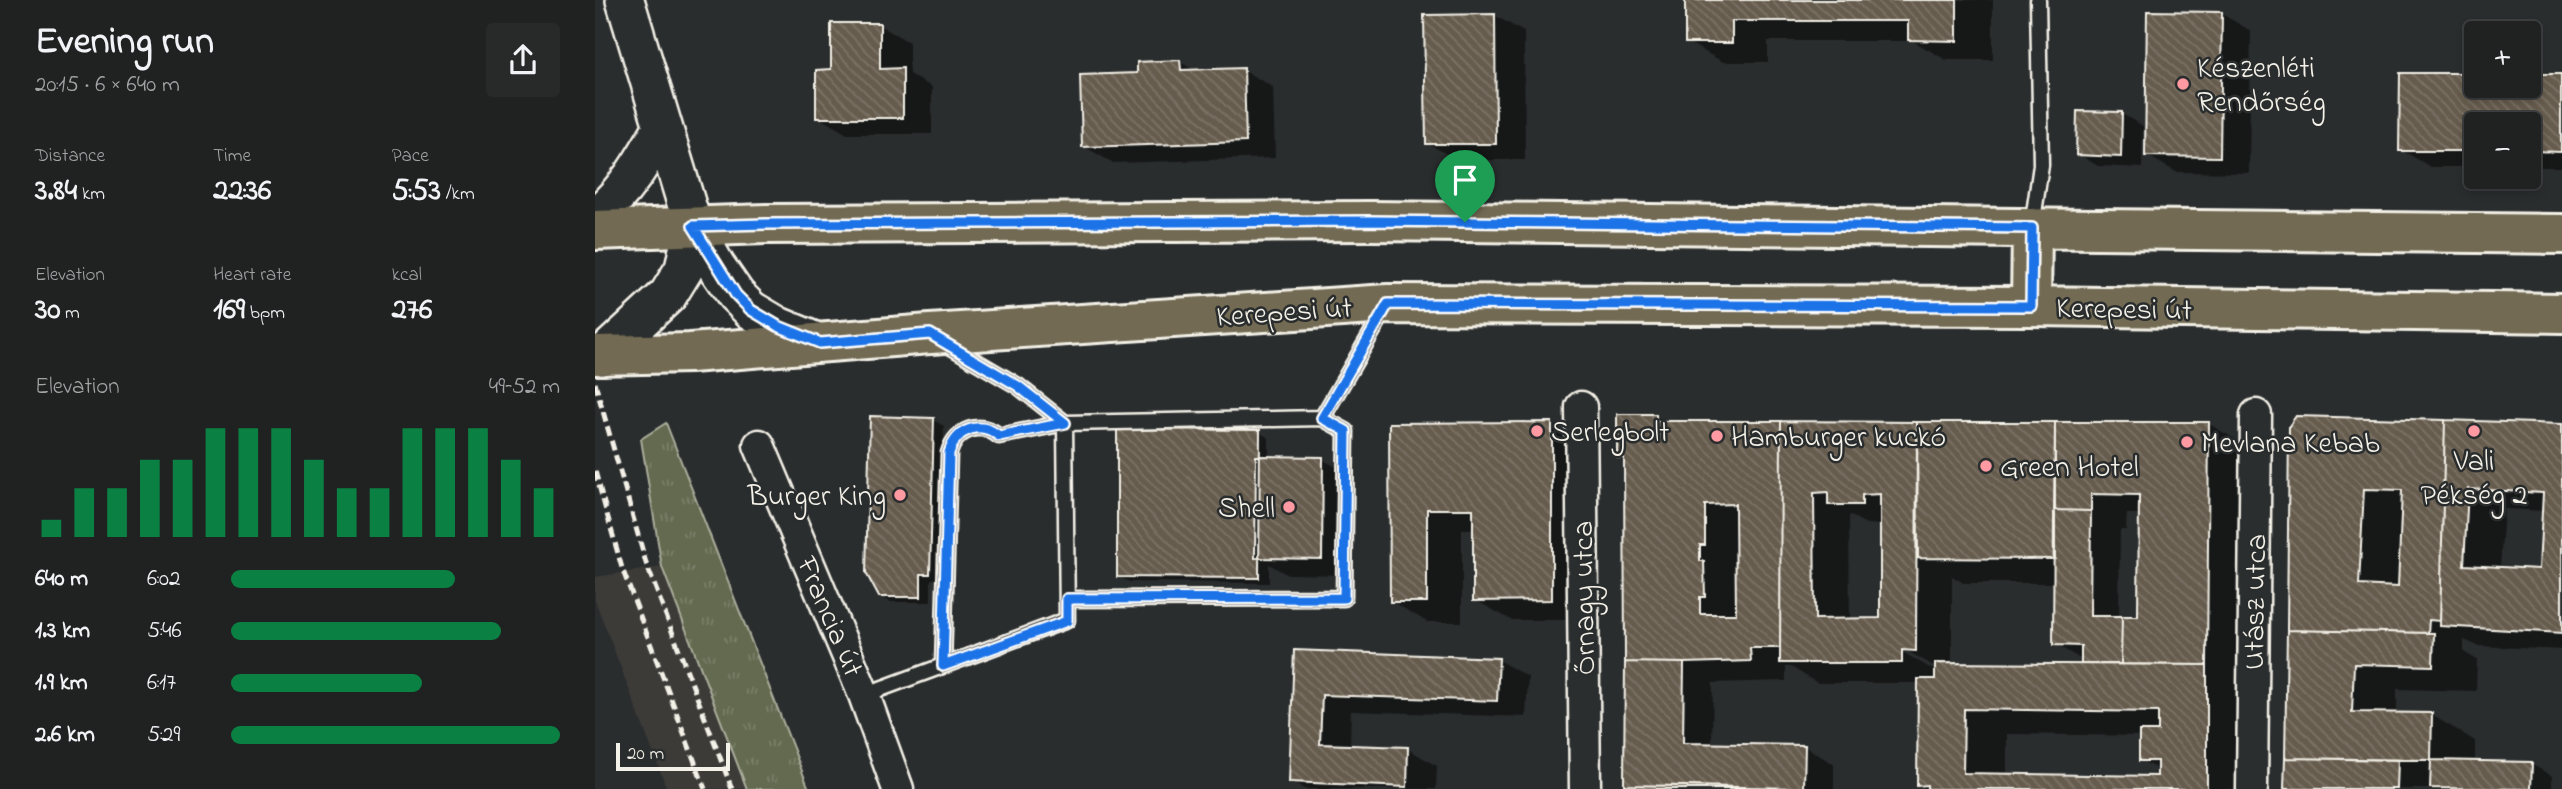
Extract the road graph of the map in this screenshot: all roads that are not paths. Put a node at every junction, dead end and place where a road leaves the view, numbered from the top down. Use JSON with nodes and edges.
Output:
{"nodes":[{"id":1,"x":625,"y":0,"type":"edge"},
{"id":2,"x":2038,"y":0,"type":"edge"},
{"id":3,"x":661,"y":128,"type":"junction"},
{"id":4,"x":595,"y":216,"type":"edge"},
{"id":5,"x":693,"y":226,"type":"junction"},
{"id":6,"x":2032,"y":228,"type":"junction"},
{"id":7,"x":595,"y":230,"type":"edge"},
{"id":8,"x":2562,"y":234,"type":"edge"},
{"id":9,"x":1388,"y":304,"type":"junction"},
{"id":10,"x":2031,"y":306,"type":"junction"},
{"id":11,"x":2562,"y":313,"type":"edge"},
{"id":12,"x":930,"y":334,"type":"junction"},
{"id":13,"x":820,"y":343,"type":"junction"},
{"id":14,"x":599,"y":355,"type":"edge"},
{"id":15,"x":1581,"y":407,"type":"dead end"},
{"id":16,"x":2256,"y":415,"type":"dead end"},
{"id":17,"x":1322,"y":418,"type":"junction"},
{"id":18,"x":1065,"y":423,"type":"junction"},
{"id":19,"x":759,"y":445,"type":"dead end"},
{"id":20,"x":1067,"y":599,"type":"junction"},
{"id":21,"x":943,"y":666,"type":"junction"},
{"id":22,"x":864,"y":695,"type":"junction"},
{"id":23,"x":898,"y":789,"type":"edge"},
{"id":24,"x":1585,"y":789,"type":"edge"},
{"id":25,"x":2252,"y":789,"type":"edge"}],
"edges":[{"from":1,"to":3,"type":"street"},
{"from":2,"to":6,"type":"lane"},
{"from":3,"to":4,"type":"street"},
{"from":3,"to":5,"type":"street"},
{"from":5,"to":6,"type":"main road"},
{"from":5,"to":7,"type":"main road"},
{"from":5,"to":13,"type":"street"},
{"from":5,"to":14,"type":"street"},
{"from":6,"to":8,"type":"main road"},
{"from":6,"to":10,"type":"main road"},
{"from":9,"to":10,"type":"main road","name":"Kerepesi út"},
{"from":9,"to":12,"type":"main road","name":"Kerepesi út"},
{"from":9,"to":17,"type":"lane"},
{"from":10,"to":11,"type":"main road","name":"Kerepesi út"},
{"from":12,"to":13,"type":"main road","name":"Kerepesi út"},
{"from":12,"to":18,"type":"lane"},
{"from":13,"to":14,"type":"main road","name":"Kerepesi út"},
{"from":15,"to":24,"type":"street","name":"Őrnagy utca"},
{"from":16,"to":25,"type":"street","name":"Utász utca"},
{"from":17,"to":18,"type":"lane"},
{"from":17,"to":20,"type":"lane"},
{"from":18,"to":20,"type":"lane"},
{"from":18,"to":21,"type":"lane"},
{"from":19,"to":22,"type":"street","name":"Francia út"},
{"from":20,"to":21,"type":"lane"},
{"from":21,"to":22,"type":"lane"},
{"from":22,"to":23,"type":"street","name":"Francia út"}]}
